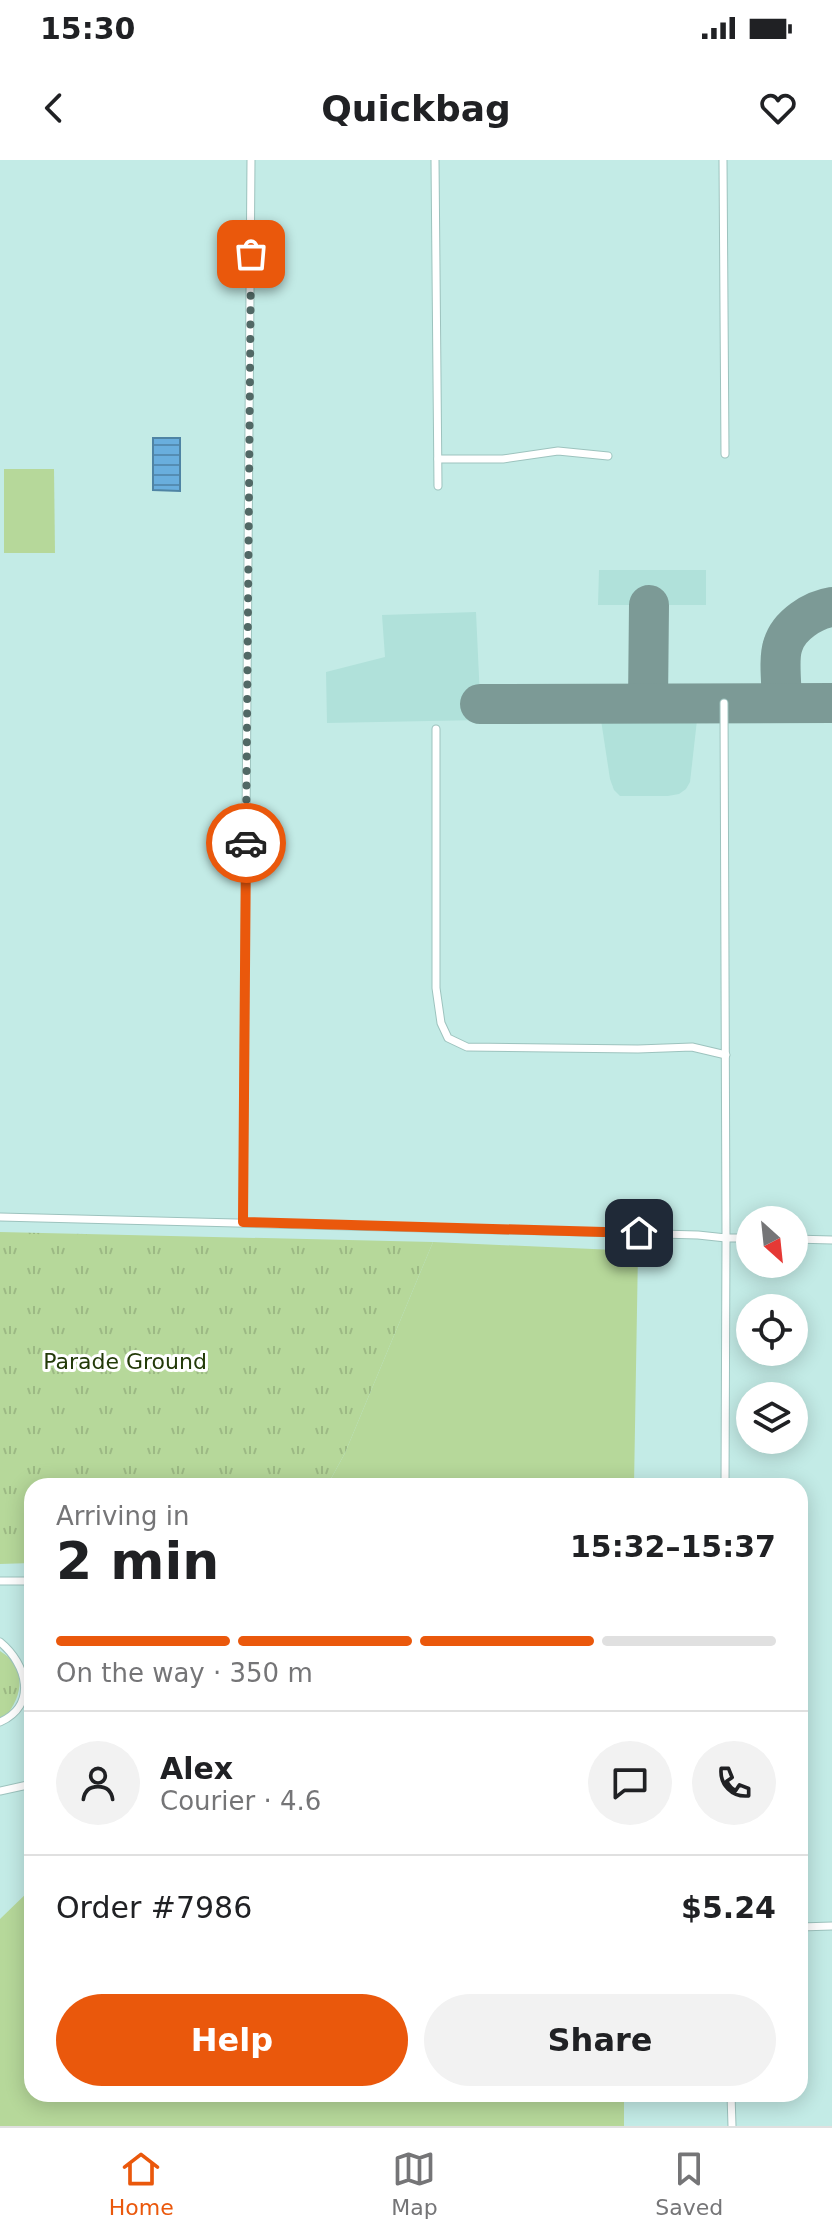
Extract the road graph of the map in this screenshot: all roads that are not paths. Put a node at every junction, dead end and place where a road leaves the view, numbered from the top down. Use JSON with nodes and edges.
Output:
{"nodes":[{"id":1,"x":251,"y":160,"type":"edge"},
{"id":2,"x":435,"y":160,"type":"edge"},
{"id":3,"x":723,"y":160,"type":"edge"},
{"id":4,"x":725,"y":454,"type":"dead end"},
{"id":5,"x":608,"y":456,"type":"dead end"},
{"id":6,"x":438,"y":459,"type":"junction"},
{"id":7,"x":438,"y":486,"type":"dead end"},
{"id":8,"x":724,"y":703,"type":"dead end"},
{"id":9,"x":436,"y":729,"type":"dead end"},
{"id":10,"x":726,"y":1055,"type":"junction"},
{"id":11,"x":0,"y":1217,"type":"edge"},
{"id":12,"x":243,"y":1222,"type":"junction"},
{"id":13,"x":726,"y":1238,"type":"junction"},
{"id":14,"x":736,"y":1238,"type":"edge"},
{"id":15,"x":808,"y":1239,"type":"edge"},
{"id":16,"x":832,"y":1240,"type":"edge"},
{"id":17,"x":725,"y":1478,"type":"edge"},
{"id":18,"x":0,"y":1581,"type":"edge"},
{"id":19,"x":24,"y":1581,"type":"edge"},
{"id":20,"x":0,"y":1642,"type":"edge"},
{"id":21,"x":0,"y":1722,"type":"edge"},
{"id":22,"x":24,"y":1786,"type":"edge"},
{"id":23,"x":0,"y":1791,"type":"edge"},
{"id":24,"x":832,"y":1926,"type":"edge"},
{"id":25,"x":808,"y":1927,"type":"edge"},
{"id":26,"x":731,"y":2102,"type":"edge"},
{"id":27,"x":732,"y":2126,"type":"edge"}],
"edges":[{"from":1,"to":12,"type":"lane"},
{"from":2,"to":6,"type":"lane"},
{"from":3,"to":4,"type":"lane"},
{"from":5,"to":6,"type":"lane"},
{"from":6,"to":7,"type":"lane"},
{"from":8,"to":10,"type":"lane"},
{"from":9,"to":10,"type":"lane"},
{"from":10,"to":13,"type":"lane"},
{"from":11,"to":12,"type":"lane"},
{"from":12,"to":13,"type":"lane"},
{"from":13,"to":14,"type":"lane"},
{"from":13,"to":17,"type":"lane"},
{"from":15,"to":16,"type":"lane"},
{"from":18,"to":19,"type":"lane"},
{"from":20,"to":21,"type":"lane"},
{"from":22,"to":23,"type":"lane"},
{"from":24,"to":25,"type":"lane"},
{"from":26,"to":27,"type":"lane"}]}
